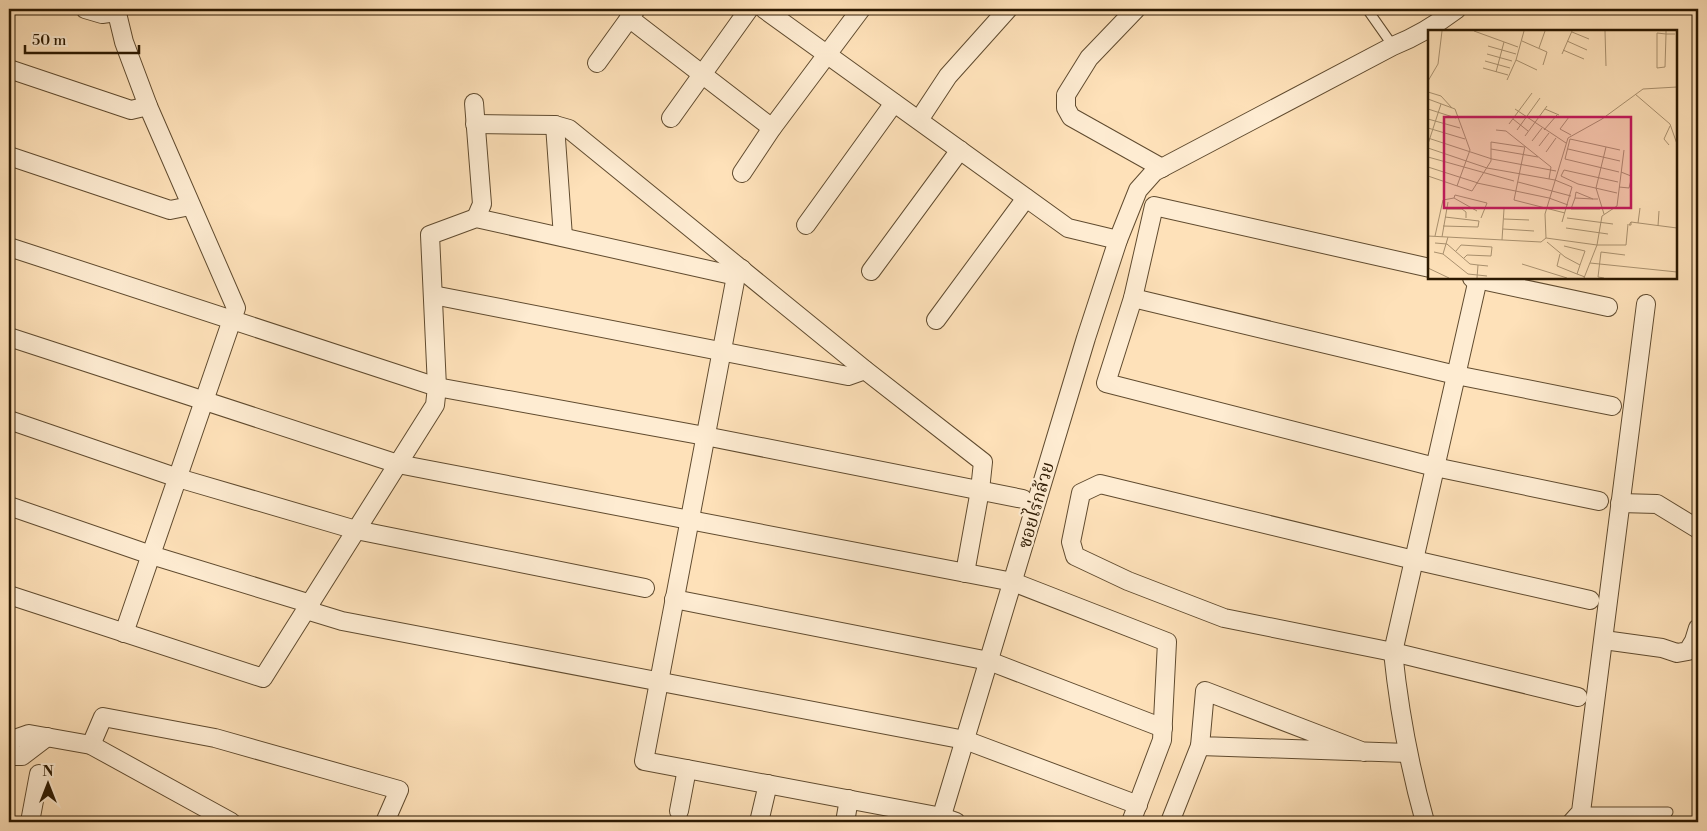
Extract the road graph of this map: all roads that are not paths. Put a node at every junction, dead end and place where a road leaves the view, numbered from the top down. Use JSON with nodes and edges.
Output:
{"nodes":[{"id":1,"x":85,"y":9,"type":"edge"},
{"id":2,"x":749,"y":9,"type":"edge"},
{"id":3,"x":764,"y":9,"type":"edge"},
{"id":4,"x":861,"y":9,"type":"edge"},
{"id":5,"x":1008,"y":9,"type":"edge"},
{"id":6,"x":1136,"y":9,"type":"edge"},
{"id":7,"x":1367,"y":9,"type":"edge"},
{"id":8,"x":1457,"y":9,"type":"edge"},
{"id":9,"x":116,"y":10,"type":"edge"},
{"id":10,"x":632,"y":14,"type":"edge"},
{"id":11,"x":1393,"y":46,"type":"junction"},
{"id":12,"x":827,"y":54,"type":"junction"},
{"id":13,"x":598,"y":63,"type":"dead end"},
{"id":14,"x":9,"y":69,"type":"edge"},
{"id":15,"x":702,"y":75,"type":"junction"},
{"id":16,"x":474,"y":103,"type":"dead end"},
{"id":17,"x":894,"y":103,"type":"junction"},
{"id":18,"x":148,"y":106,"type":"junction"},
{"id":19,"x":671,"y":118,"type":"dead end"},
{"id":20,"x":919,"y":120,"type":"junction"},
{"id":21,"x":475,"y":124,"type":"junction"},
{"id":22,"x":555,"y":125,"type":"junction"},
{"id":23,"x":772,"y":128,"type":"junction"},
{"id":24,"x":960,"y":150,"type":"junction"},
{"id":25,"x":9,"y":156,"type":"edge"},
{"id":26,"x":1162,"y":168,"type":"junction"},
{"id":27,"x":742,"y":172,"type":"dead end"},
{"id":28,"x":1026,"y":198,"type":"junction"},
{"id":29,"x":190,"y":206,"type":"junction"},
{"id":30,"x":476,"y":218,"type":"junction"},
{"id":31,"x":806,"y":225,"type":"dead end"},
{"id":32,"x":562,"y":237,"type":"junction"},
{"id":33,"x":1118,"y":240,"type":"junction"},
{"id":34,"x":9,"y":247,"type":"edge"},
{"id":35,"x":1428,"y":268,"type":"edge"},
{"id":36,"x":871,"y":271,"type":"dead end"},
{"id":37,"x":739,"y":273,"type":"junction"},
{"id":38,"x":1475,"y":279,"type":"edge"},
{"id":39,"x":1480,"y":279,"type":"edge"},
{"id":40,"x":433,"y":295,"type":"junction"},
{"id":41,"x":1133,"y":298,"type":"junction"},
{"id":42,"x":1646,"y":304,"type":"dead end"},
{"id":43,"x":1608,"y":307,"type":"dead end"},
{"id":44,"x":936,"y":320,"type":"dead end"},
{"id":45,"x":233,"y":321,"type":"junction"},
{"id":46,"x":9,"y":337,"type":"edge"},
{"id":47,"x":721,"y":351,"type":"junction"},
{"id":48,"x":865,"y":370,"type":"junction"},
{"id":49,"x":1456,"y":375,"type":"junction"},
{"id":50,"x":437,"y":387,"type":"junction"},
{"id":51,"x":204,"y":402,"type":"junction"},
{"id":52,"x":1612,"y":406,"type":"dead end"},
{"id":53,"x":9,"y":420,"type":"edge"},
{"id":54,"x":705,"y":436,"type":"junction"},
{"id":55,"x":398,"y":464,"type":"junction"},
{"id":56,"x":1435,"y":467,"type":"junction"},
{"id":57,"x":178,"y":478,"type":"junction"},
{"id":58,"x":980,"y":490,"type":"junction"},
{"id":59,"x":1023,"y":499,"type":"dead end"},
{"id":60,"x":1599,"y":501,"type":"dead end"},
{"id":61,"x":1620,"y":503,"type":"junction"},
{"id":62,"x":9,"y":506,"type":"edge"},
{"id":63,"x":689,"y":520,"type":"junction"},
{"id":64,"x":1698,"y":529,"type":"edge"},
{"id":65,"x":356,"y":530,"type":"junction"},
{"id":66,"x":151,"y":555,"type":"junction"},
{"id":67,"x":1414,"y":560,"type":"junction"},
{"id":68,"x":965,"y":573,"type":"junction"},
{"id":69,"x":1013,"y":582,"type":"junction"},
{"id":70,"x":645,"y":588,"type":"dead end"},
{"id":71,"x":9,"y":595,"type":"edge"},
{"id":72,"x":674,"y":599,"type":"junction"},
{"id":73,"x":1590,"y":600,"type":"dead end"},
{"id":74,"x":308,"y":607,"type":"junction"},
{"id":75,"x":1698,"y":628,"type":"edge"},
{"id":76,"x":124,"y":633,"type":"junction"},
{"id":77,"x":1604,"y":640,"type":"junction"},
{"id":78,"x":1393,"y":652,"type":"junction"},
{"id":79,"x":989,"y":661,"type":"junction"},
{"id":80,"x":658,"y":682,"type":"junction"},
{"id":81,"x":1578,"y":697,"type":"dead end"},
{"id":82,"x":1163,"y":728,"type":"junction"},
{"id":83,"x":48,"y":737,"type":"junction"},
{"id":84,"x":965,"y":740,"type":"junction"},
{"id":85,"x":9,"y":741,"type":"edge"},
{"id":86,"x":90,"y":745,"type":"junction"},
{"id":87,"x":1200,"y":746,"type":"junction"},
{"id":88,"x":1364,"y":752,"type":"junction"},
{"id":89,"x":1408,"y":753,"type":"junction"},
{"id":90,"x":9,"y":756,"type":"edge"},
{"id":91,"x":687,"y":769,"type":"junction"},
{"id":92,"x":39,"y":774,"type":"dead end"},
{"id":93,"x":768,"y":784,"type":"junction"},
{"id":94,"x":849,"y":799,"type":"junction"},
{"id":95,"x":1138,"y":805,"type":"junction"},
{"id":96,"x":679,"y":811,"type":"dead end"},
{"id":97,"x":1668,"y":812,"type":"dead end"},
{"id":98,"x":1576,"y":817,"type":"edge"},
{"id":99,"x":946,"y":820,"type":"edge"},
{"id":100,"x":30,"y":822,"type":"edge"},
{"id":101,"x":231,"y":822,"type":"edge"},
{"id":102,"x":385,"y":822,"type":"edge"},
{"id":103,"x":759,"y":822,"type":"edge"},
{"id":104,"x":844,"y":822,"type":"edge"},
{"id":105,"x":1131,"y":822,"type":"edge"},
{"id":106,"x":1170,"y":822,"type":"edge"},
{"id":107,"x":1425,"y":822,"type":"edge"}],
"edges":[{"from":1,"to":9,"type":"street"},
{"from":2,"to":15,"type":"street"},
{"from":3,"to":12,"type":"street"},
{"from":4,"to":12,"type":"street"},
{"from":5,"to":20,"type":"street"},
{"from":6,"to":26,"type":"street"},
{"from":7,"to":11,"type":"lane"},
{"from":8,"to":11,"type":"street"},
{"from":9,"to":18,"type":"street"},
{"from":10,"to":13,"type":"street"},
{"from":10,"to":15,"type":"street"},
{"from":11,"to":26,"type":"street"},
{"from":12,"to":17,"type":"street"},
{"from":12,"to":23,"type":"street"},
{"from":14,"to":18,"type":"street"},
{"from":15,"to":19,"type":"street"},
{"from":15,"to":23,"type":"street"},
{"from":16,"to":21,"type":"street"},
{"from":17,"to":20,"type":"street"},
{"from":17,"to":31,"type":"street"},
{"from":18,"to":29,"type":"street"},
{"from":20,"to":24,"type":"street"},
{"from":21,"to":22,"type":"street"},
{"from":21,"to":30,"type":"street"},
{"from":22,"to":32,"type":"street"},
{"from":22,"to":37,"type":"street"},
{"from":23,"to":27,"type":"street"},
{"from":24,"to":28,"type":"street"},
{"from":24,"to":36,"type":"street"},
{"from":25,"to":29,"type":"street"},
{"from":26,"to":33,"type":"street","name":"ซอยไร่กล้วย"},
{"from":28,"to":33,"type":"street"},
{"from":28,"to":44,"type":"street"},
{"from":29,"to":45,"type":"street"},
{"from":30,"to":32,"type":"street"},
{"from":30,"to":40,"type":"street"},
{"from":32,"to":37,"type":"street"},
{"from":33,"to":69,"type":"street","name":"ซอยไร่กล้วย"},
{"from":34,"to":45,"type":"street"},
{"from":35,"to":41,"type":"street"},
{"from":37,"to":47,"type":"street"},
{"from":37,"to":48,"type":"street"},
{"from":38,"to":49,"type":"street"},
{"from":39,"to":43,"type":"street"},
{"from":40,"to":47,"type":"street"},
{"from":40,"to":50,"type":"street"},
{"from":41,"to":49,"type":"street"},
{"from":41,"to":56,"type":"street"},
{"from":42,"to":61,"type":"street"},
{"from":45,"to":50,"type":"street"},
{"from":45,"to":51,"type":"street"},
{"from":46,"to":51,"type":"street"},
{"from":47,"to":48,"type":"street"},
{"from":47,"to":54,"type":"street"},
{"from":48,"to":58,"type":"street"},
{"from":49,"to":52,"type":"street"},
{"from":49,"to":56,"type":"street"},
{"from":50,"to":54,"type":"street"},
{"from":50,"to":55,"type":"street"},
{"from":51,"to":55,"type":"street"},
{"from":51,"to":57,"type":"street"},
{"from":53,"to":57,"type":"street"},
{"from":54,"to":58,"type":"street"},
{"from":54,"to":63,"type":"street"},
{"from":55,"to":63,"type":"street"},
{"from":55,"to":65,"type":"street"},
{"from":56,"to":60,"type":"street"},
{"from":56,"to":67,"type":"street"},
{"from":57,"to":65,"type":"street"},
{"from":57,"to":66,"type":"street"},
{"from":58,"to":59,"type":"street"},
{"from":58,"to":68,"type":"street"},
{"from":61,"to":64,"type":"street"},
{"from":61,"to":77,"type":"street"},
{"from":62,"to":66,"type":"street"},
{"from":63,"to":68,"type":"street"},
{"from":63,"to":72,"type":"street"},
{"from":65,"to":70,"type":"street"},
{"from":65,"to":74,"type":"street"},
{"from":66,"to":74,"type":"street"},
{"from":66,"to":76,"type":"street"},
{"from":67,"to":73,"type":"street"},
{"from":67,"to":78,"type":"street"},
{"from":67,"to":78,"type":"street"},
{"from":68,"to":69,"type":"street"},
{"from":69,"to":79,"type":"street","name":"ซอยไร่กล้วย"},
{"from":69,"to":82,"type":"street"},
{"from":71,"to":76,"type":"street"},
{"from":72,"to":79,"type":"street"},
{"from":72,"to":80,"type":"street"},
{"from":74,"to":76,"type":"street"},
{"from":74,"to":80,"type":"street"},
{"from":75,"to":77,"type":"street"},
{"from":77,"to":98,"type":"street"},
{"from":78,"to":81,"type":"street"},
{"from":78,"to":89,"type":"street"},
{"from":79,"to":82,"type":"street"},
{"from":79,"to":84,"type":"street","name":"ซอยไร่กล้วย"},
{"from":80,"to":84,"type":"street"},
{"from":80,"to":91,"type":"street"},
{"from":82,"to":95,"type":"street"},
{"from":83,"to":85,"type":"street"},
{"from":83,"to":86,"type":"street"},
{"from":83,"to":90,"type":"street"},
{"from":84,"to":95,"type":"street"},
{"from":84,"to":99,"type":"street","name":"ซอยไร่กล้วย"},
{"from":86,"to":101,"type":"street"},
{"from":86,"to":102,"type":"street"},
{"from":87,"to":88,"type":"street"},
{"from":87,"to":88,"type":"street"},
{"from":87,"to":106,"type":"street"},
{"from":88,"to":89,"type":"street"},
{"from":89,"to":107,"type":"street"},
{"from":91,"to":93,"type":"street"},
{"from":91,"to":96,"type":"street"},
{"from":92,"to":100,"type":"street"},
{"from":93,"to":94,"type":"street"},
{"from":93,"to":103,"type":"street"},
{"from":94,"to":99,"type":"street"},
{"from":94,"to":104,"type":"street"},
{"from":95,"to":105,"type":"street"},
{"from":97,"to":98,"type":"lane"}]}
